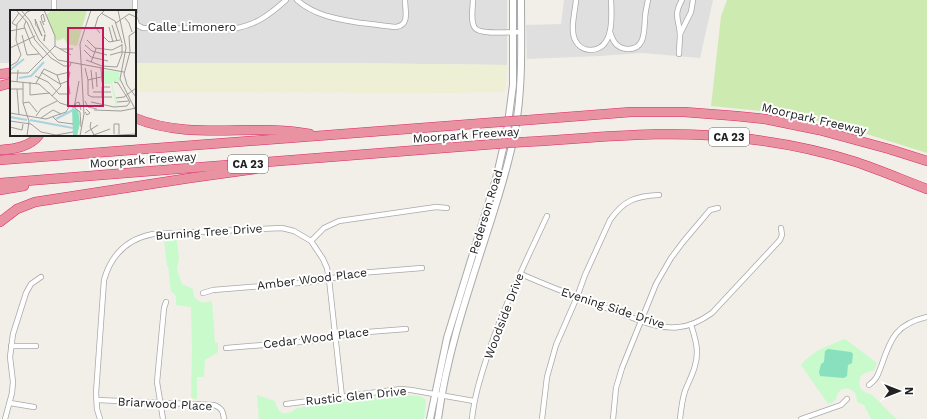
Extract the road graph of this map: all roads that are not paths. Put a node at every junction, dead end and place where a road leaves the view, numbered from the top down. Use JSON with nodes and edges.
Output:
{"nodes":[{"id":1,"x":286,"y":0,"type":"edge"},
{"id":2,"x":297,"y":0,"type":"edge"},
{"id":3,"x":405,"y":0,"type":"edge"},
{"id":4,"x":473,"y":0,"type":"edge"},
{"id":5,"x":513,"y":0,"type":"edge"},
{"id":6,"x":521,"y":0,"type":"edge"},
{"id":7,"x":576,"y":0,"type":"edge"},
{"id":8,"x":612,"y":0,"type":"edge"},
{"id":9,"x":648,"y":0,"type":"edge"},
{"id":10,"x":682,"y":0,"type":"edge"},
{"id":11,"x":693,"y":0,"type":"edge"},
{"id":12,"x":136,"y":21,"type":"edge"},
{"id":13,"x":513,"y":32,"type":"junction"},
{"id":14,"x":520,"y":32,"type":"junction"},
{"id":15,"x":610,"y":32,"type":"junction"},
{"id":16,"x":680,"y":34,"type":"junction"},
{"id":17,"x":679,"y":54,"type":"dead end"},
{"id":18,"x":10,"y":73,"type":"edge"},
{"id":19,"x":0,"y":74,"type":"edge"},
{"id":20,"x":10,"y":83,"type":"edge"},
{"id":21,"x":0,"y":86,"type":"edge"},
{"id":22,"x":136,"y":118,"type":"edge"},
{"id":23,"x":38,"y":136,"type":"edge"},
{"id":24,"x":321,"y":136,"type":"junction"},
{"id":25,"x":0,"y":150,"type":"edge"},
{"id":26,"x":354,"y":155,"type":"junction"},
{"id":27,"x":0,"y":160,"type":"edge"},
{"id":28,"x":927,"y":161,"type":"edge"},
{"id":29,"x":102,"y":175,"type":"junction"},
{"id":30,"x":0,"y":183,"type":"edge"},
{"id":31,"x":927,"y":189,"type":"edge"},
{"id":32,"x":0,"y":190,"type":"edge"},
{"id":33,"x":659,"y":195,"type":"dead end"},
{"id":34,"x":447,"y":208,"type":"dead end"},
{"id":35,"x":718,"y":208,"type":"dead end"},
{"id":36,"x":547,"y":216,"type":"dead end"},
{"id":37,"x":0,"y":222,"type":"edge"},
{"id":38,"x":781,"y":228,"type":"dead end"},
{"id":39,"x":311,"y":240,"type":"junction"},
{"id":40,"x":422,"y":268,"type":"dead end"},
{"id":41,"x":521,"y":274,"type":"junction"},
{"id":42,"x":41,"y":277,"type":"dead end"},
{"id":43,"x":330,"y":279,"type":"junction"},
{"id":44,"x":203,"y":293,"type":"dead end"},
{"id":45,"x":577,"y":297,"type":"junction"},
{"id":46,"x":166,"y":302,"type":"dead end"},
{"id":47,"x":927,"y":317,"type":"edge"},
{"id":48,"x":642,"y":321,"type":"junction"},
{"id":49,"x":691,"y":325,"type":"junction"},
{"id":50,"x":406,"y":329,"type":"dead end"},
{"id":51,"x":336,"y":337,"type":"junction"},
{"id":52,"x":11,"y":346,"type":"junction"},
{"id":53,"x":36,"y":346,"type":"dead end"},
{"id":54,"x":226,"y":348,"type":"dead end"},
{"id":55,"x":869,"y":384,"type":"dead end"},
{"id":56,"x":438,"y":394,"type":"junction"},
{"id":57,"x":342,"y":397,"type":"junction"},
{"id":58,"x":847,"y":399,"type":"dead end"},
{"id":59,"x":97,"y":400,"type":"junction"},
{"id":60,"x":474,"y":401,"type":"junction"},
{"id":61,"x":10,"y":403,"type":"junction"},
{"id":62,"x":161,"y":403,"type":"junction"},
{"id":63,"x":286,"y":404,"type":"dead end"},
{"id":64,"x":34,"y":407,"type":"dead end"},
{"id":65,"x":6,"y":419,"type":"edge"},
{"id":66,"x":100,"y":419,"type":"edge"},
{"id":67,"x":163,"y":419,"type":"edge"},
{"id":68,"x":224,"y":419,"type":"edge"},
{"id":69,"x":430,"y":419,"type":"edge"},
{"id":70,"x":438,"y":419,"type":"edge"},
{"id":71,"x":472,"y":419,"type":"edge"},
{"id":72,"x":542,"y":419,"type":"edge"},
{"id":73,"x":613,"y":419,"type":"edge"},
{"id":74,"x":680,"y":419,"type":"edge"},
{"id":75,"x":801,"y":419,"type":"edge"}],
"edges":[{"from":1,"to":12,"type":"street","name":"Calle Limonero"},
{"from":2,"to":3,"type":"street"},
{"from":4,"to":13,"type":"street"},
{"from":5,"to":13,"type":"street","name":"Pederson Road"},
{"from":6,"to":14,"type":"street","name":"Pederson Road"},
{"from":7,"to":15,"type":"street"},
{"from":8,"to":15,"type":"street"},
{"from":9,"to":15,"type":"street"},
{"from":10,"to":16,"type":"street"},
{"from":11,"to":16,"type":"street"},
{"from":13,"to":14,"type":"street"},
{"from":13,"to":56,"type":"street","name":"Pederson Road"},
{"from":14,"to":56,"type":"street","name":"Pederson Road"},
{"from":16,"to":17,"type":"street"},
{"from":18,"to":19,"type":"highway"},
{"from":20,"to":21,"type":"highway"},
{"from":22,"to":24,"type":"highway"},
{"from":23,"to":25,"type":"highway"},
{"from":24,"to":27,"type":"highway","name":"Moorpark Freeway","number":"CA 23"},
{"from":24,"to":28,"type":"highway","name":"Moorpark Freeway","number":"CA 23","bridge":true},
{"from":26,"to":29,"type":"highway","name":"Moorpark Freeway","number":"CA 23"},
{"from":26,"to":31,"type":"highway","name":"Moorpark Freeway","number":"CA 23","bridge":true},
{"from":26,"to":37,"type":"highway"},
{"from":29,"to":30,"type":"highway","name":"Moorpark Freeway","number":"CA 23"},
{"from":29,"to":32,"type":"highway"},
{"from":33,"to":45,"type":"street"},
{"from":34,"to":39,"type":"street"},
{"from":35,"to":48,"type":"street"},
{"from":36,"to":41,"type":"street","name":"Woodside Drive"},
{"from":38,"to":49,"type":"street","name":"Evening Side Drive"},
{"from":39,"to":43,"type":"street"},
{"from":39,"to":59,"type":"street","name":"Burning Tree Drive"},
{"from":40,"to":43,"type":"street","name":"Amber Wood Place"},
{"from":41,"to":45,"type":"street","name":"Evening Side Drive"},
{"from":41,"to":60,"type":"street","name":"Woodside Drive"},
{"from":42,"to":52,"type":"street"},
{"from":43,"to":44,"type":"street","name":"Amber Wood Place"},
{"from":43,"to":51,"type":"street"},
{"from":45,"to":48,"type":"street","name":"Evening Side Drive"},
{"from":45,"to":72,"type":"street"},
{"from":46,"to":62,"type":"street"},
{"from":47,"to":55,"type":"street"},
{"from":48,"to":49,"type":"street","name":"Evening Side Drive"},
{"from":48,"to":73,"type":"street"},
{"from":49,"to":74,"type":"street"},
{"from":50,"to":51,"type":"street","name":"Cedar Wood Place"},
{"from":51,"to":54,"type":"street","name":"Cedar Wood Place"},
{"from":51,"to":57,"type":"street"},
{"from":52,"to":53,"type":"street"},
{"from":52,"to":61,"type":"street"},
{"from":56,"to":57,"type":"street","name":"Rustic Glen Drive"},
{"from":56,"to":60,"type":"street","name":"Rustic Glen Drive"},
{"from":56,"to":69,"type":"street","name":"Pederson Road"},
{"from":56,"to":70,"type":"street","name":"Pederson Road"},
{"from":57,"to":63,"type":"street","name":"Rustic Glen Drive"},
{"from":58,"to":75,"type":"street"},
{"from":59,"to":62,"type":"street","name":"Briarwood Place"},
{"from":59,"to":66,"type":"street","name":"Burning Tree Drive"},
{"from":60,"to":71,"type":"street","name":"Woodside Drive"},
{"from":61,"to":64,"type":"street"},
{"from":61,"to":65,"type":"street"},
{"from":62,"to":67,"type":"street"},
{"from":62,"to":68,"type":"street","name":"Briarwood Place"}]}
